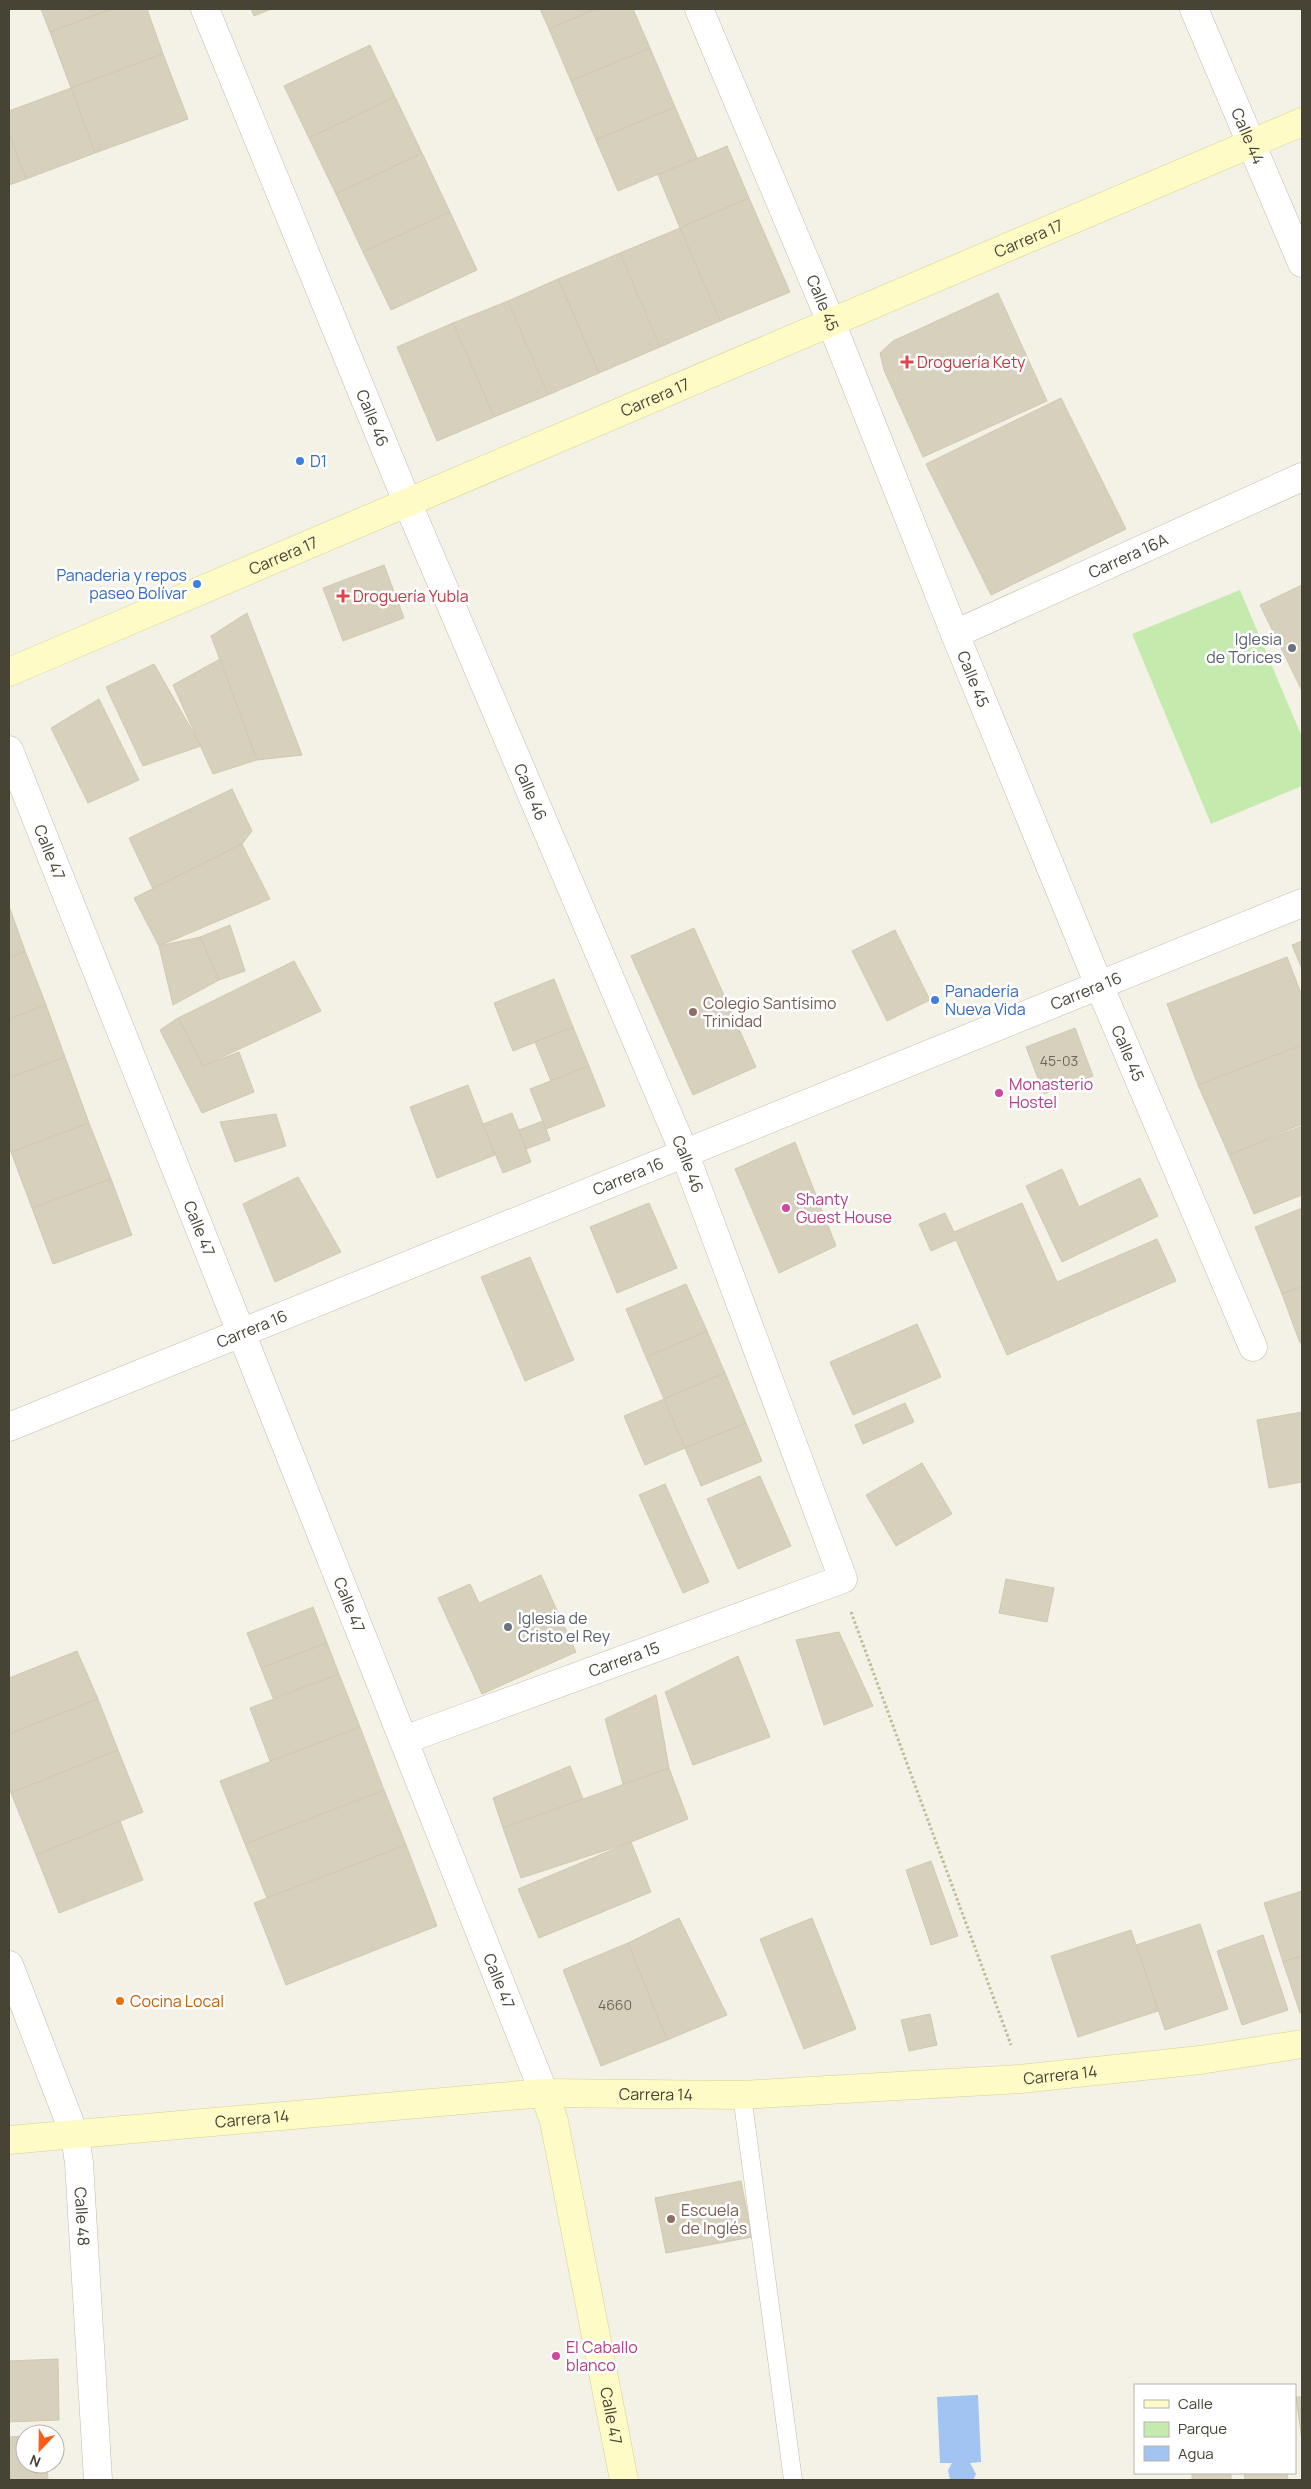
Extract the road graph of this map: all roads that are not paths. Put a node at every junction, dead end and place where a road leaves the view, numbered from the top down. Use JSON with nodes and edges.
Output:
{"nodes":[{"id":1,"x":205,"y":9,"type":"edge"},
{"id":2,"x":699,"y":9,"type":"edge"},
{"id":3,"x":1194,"y":9,"type":"edge"},
{"id":4,"x":1302,"y":122,"type":"edge"},
{"id":5,"x":1253,"y":143,"type":"junction"},
{"id":6,"x":1302,"y":263,"type":"edge"},
{"id":7,"x":831,"y":322,"type":"junction"},
{"id":8,"x":1302,"y":477,"type":"edge"},
{"id":9,"x":408,"y":504,"type":"junction"},
{"id":10,"x":955,"y":634,"type":"junction"},
{"id":11,"x":9,"y":672,"type":"edge"},
{"id":12,"x":9,"y":750,"type":"edge"},
{"id":13,"x":1302,"y":903,"type":"edge"},
{"id":14,"x":1099,"y":985,"type":"junction"},
{"id":15,"x":684,"y":1152,"type":"junction"},
{"id":16,"x":240,"y":1331,"type":"junction"},
{"id":17,"x":1253,"y":1347,"type":"dead end"},
{"id":18,"x":9,"y":1426,"type":"edge"},
{"id":19,"x":843,"y":1579,"type":"joint"},
{"id":20,"x":404,"y":1740,"type":"junction"},
{"id":21,"x":9,"y":1965,"type":"edge"},
{"id":22,"x":1302,"y":2044,"type":"edge"},
{"id":23,"x":544,"y":2093,"type":"junction"},
{"id":24,"x":742,"y":2094,"type":"junction"},
{"id":25,"x":75,"y":2136,"type":"junction"},
{"id":26,"x":9,"y":2140,"type":"edge"},
{"id":27,"x":98,"y":2480,"type":"edge"},
{"id":28,"x":624,"y":2480,"type":"edge"},
{"id":29,"x":793,"y":2480,"type":"edge"}],
"edges":[{"from":1,"to":9,"type":"street","name":"Calle 46"},
{"from":2,"to":7,"type":"street","name":"Calle 45"},
{"from":3,"to":5,"type":"street","name":"Calle 44"},
{"from":4,"to":5,"type":"main road","name":"Carrera 17"},
{"from":5,"to":6,"type":"street","name":"Calle 44"},
{"from":5,"to":7,"type":"main road","name":"Carrera 17"},
{"from":7,"to":9,"type":"main road","name":"Carrera 17"},
{"from":7,"to":10,"type":"street","name":"Calle 45"},
{"from":8,"to":10,"type":"street","name":"Carrera 16A"},
{"from":9,"to":11,"type":"main road","name":"Carrera 17"},
{"from":9,"to":15,"type":"street","name":"Calle 46"},
{"from":10,"to":14,"type":"street","name":"Calle 45"},
{"from":12,"to":16,"type":"street","name":"Calle 47"},
{"from":13,"to":14,"type":"street","name":"Carrera 16"},
{"from":14,"to":15,"type":"street","name":"Carrera 16"},
{"from":14,"to":17,"type":"street","name":"Calle 45"},
{"from":15,"to":16,"type":"street","name":"Carrera 16"},
{"from":15,"to":19,"type":"street","name":"Calle 46"},
{"from":16,"to":18,"type":"street","name":"Carrera 16"},
{"from":16,"to":20,"type":"street","name":"Calle 47"},
{"from":19,"to":20,"type":"street","name":"Carrera 15"},
{"from":20,"to":23,"type":"street","name":"Calle 47"},
{"from":21,"to":25,"type":"street","name":"Calle 48"},
{"from":22,"to":24,"type":"main road","name":"Carrera 14"},
{"from":23,"to":24,"type":"main road","name":"Carrera 14"},
{"from":23,"to":25,"type":"main road","name":"Carrera 14"},
{"from":23,"to":28,"type":"main road","name":"Calle 47"},
{"from":24,"to":29,"type":"lane"},
{"from":25,"to":26,"type":"main road","name":"Carrera 14"},
{"from":25,"to":27,"type":"street","name":"Calle 48"}]}
